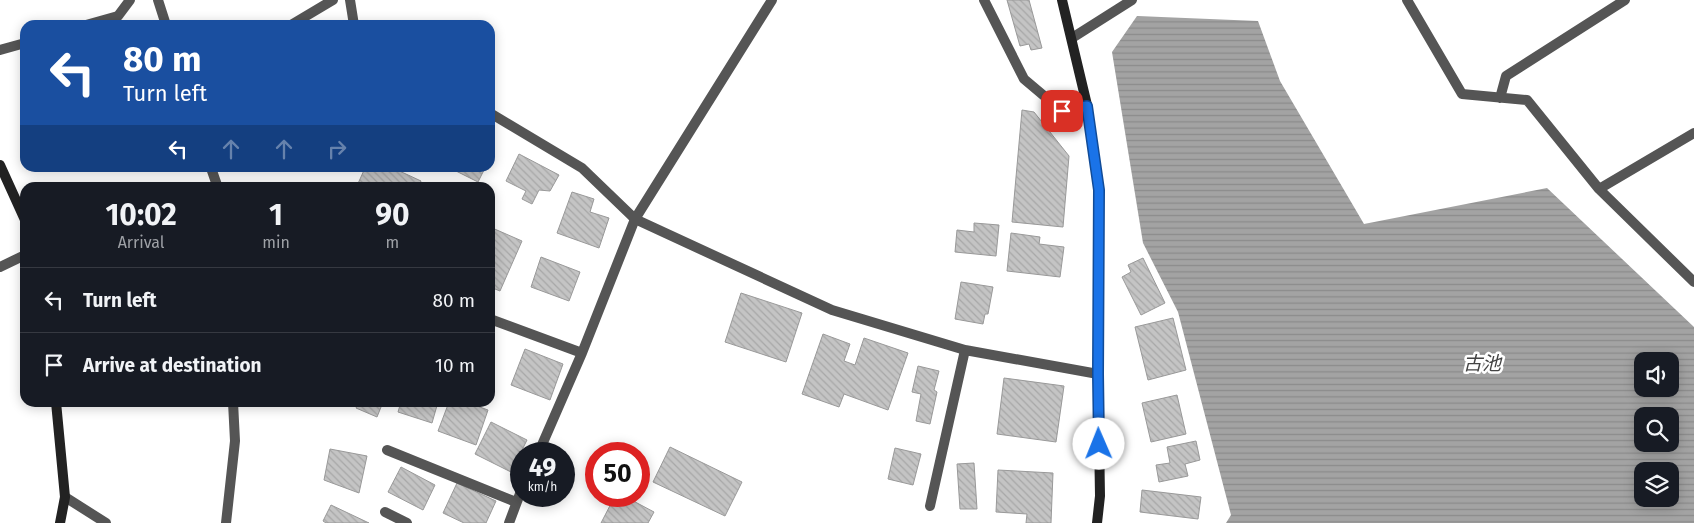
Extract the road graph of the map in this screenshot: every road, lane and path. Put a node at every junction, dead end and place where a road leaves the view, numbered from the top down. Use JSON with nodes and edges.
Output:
{"nodes":[{"id":1,"x":130,"y":0,"type":"edge"},
{"id":2,"x":158,"y":0,"type":"edge"},
{"id":3,"x":333,"y":0,"type":"edge"},
{"id":4,"x":350,"y":0,"type":"edge"},
{"id":5,"x":772,"y":0,"type":"edge"},
{"id":6,"x":984,"y":0,"type":"edge"},
{"id":7,"x":1062,"y":0,"type":"edge"},
{"id":8,"x":1132,"y":0,"type":"edge"},
{"id":9,"x":1407,"y":0,"type":"edge"},
{"id":10,"x":1624,"y":0,"type":"edge"},
{"id":11,"x":104,"y":20,"type":"edge"},
{"id":12,"x":164,"y":20,"type":"edge"},
{"id":13,"x":299,"y":20,"type":"edge"},
{"id":14,"x":353,"y":20,"type":"edge"},
{"id":15,"x":1072,"y":38,"type":"junction"},
{"id":16,"x":20,"y":44,"type":"edge"},
{"id":17,"x":0,"y":50,"type":"edge"},
{"id":18,"x":1500,"y":98,"type":"junction"},
{"id":19,"x":1087,"y":106,"type":"junction"},
{"id":20,"x":495,"y":116,"type":"edge"},
{"id":21,"x":1694,"y":133,"type":"edge"},
{"id":22,"x":0,"y":164,"type":"edge"},
{"id":23,"x":1598,"y":189,"type":"junction"},
{"id":24,"x":20,"y":209,"type":"edge"},
{"id":25,"x":635,"y":218,"type":"junction"},
{"id":26,"x":20,"y":257,"type":"edge"},
{"id":27,"x":0,"y":267,"type":"edge"},
{"id":28,"x":1694,"y":282,"type":"edge"},
{"id":29,"x":495,"y":321,"type":"edge"},
{"id":30,"x":965,"y":350,"type":"junction"},
{"id":31,"x":582,"y":353,"type":"junction"},
{"id":32,"x":1098,"y":374,"type":"junction"},
{"id":33,"x":56,"y":407,"type":"edge"},
{"id":34,"x":233,"y":407,"type":"edge"},
{"id":35,"x":543,"y":442,"type":"edge"},
{"id":36,"x":387,"y":450,"type":"dead end"},
{"id":37,"x":64,"y":497,"type":"junction"},
{"id":38,"x":510,"y":500,"type":"edge"},
{"id":39,"x":930,"y":506,"type":"dead end"},
{"id":40,"x":514,"y":507,"type":"edge"},
{"id":41,"x":385,"y":512,"type":"dead end"},
{"id":42,"x":60,"y":523,"type":"edge"},
{"id":43,"x":106,"y":523,"type":"edge"},
{"id":44,"x":226,"y":523,"type":"edge"},
{"id":45,"x":407,"y":523,"type":"edge"},
{"id":46,"x":509,"y":523,"type":"edge"},
{"id":47,"x":1097,"y":523,"type":"edge"}],
"edges":[{"from":1,"to":11,"type":"street"},
{"from":2,"to":12,"type":"street"},
{"from":3,"to":13,"type":"street"},
{"from":4,"to":14,"type":"street"},
{"from":5,"to":25,"type":"street"},
{"from":6,"to":19,"type":"street"},
{"from":7,"to":15,"type":"main road"},
{"from":8,"to":15,"type":"street"},
{"from":9,"to":18,"type":"street"},
{"from":10,"to":18,"type":"street"},
{"from":15,"to":19,"type":"main road"},
{"from":16,"to":17,"type":"street"},
{"from":18,"to":23,"type":"street"},
{"from":19,"to":32,"type":"main road"},
{"from":20,"to":25,"type":"street"},
{"from":21,"to":23,"type":"street"},
{"from":22,"to":24,"type":"main road"},
{"from":23,"to":28,"type":"street"},
{"from":25,"to":30,"type":"street"},
{"from":25,"to":31,"type":"street"},
{"from":26,"to":27,"type":"street"},
{"from":29,"to":31,"type":"street"},
{"from":30,"to":32,"type":"street"},
{"from":30,"to":39,"type":"street"},
{"from":31,"to":35,"type":"street"},
{"from":32,"to":47,"type":"main road"},
{"from":33,"to":37,"type":"main road"},
{"from":34,"to":44,"type":"street"},
{"from":36,"to":38,"type":"street"},
{"from":37,"to":42,"type":"main road"},
{"from":37,"to":43,"type":"street"},
{"from":40,"to":46,"type":"street"},
{"from":41,"to":45,"type":"street"}]}
